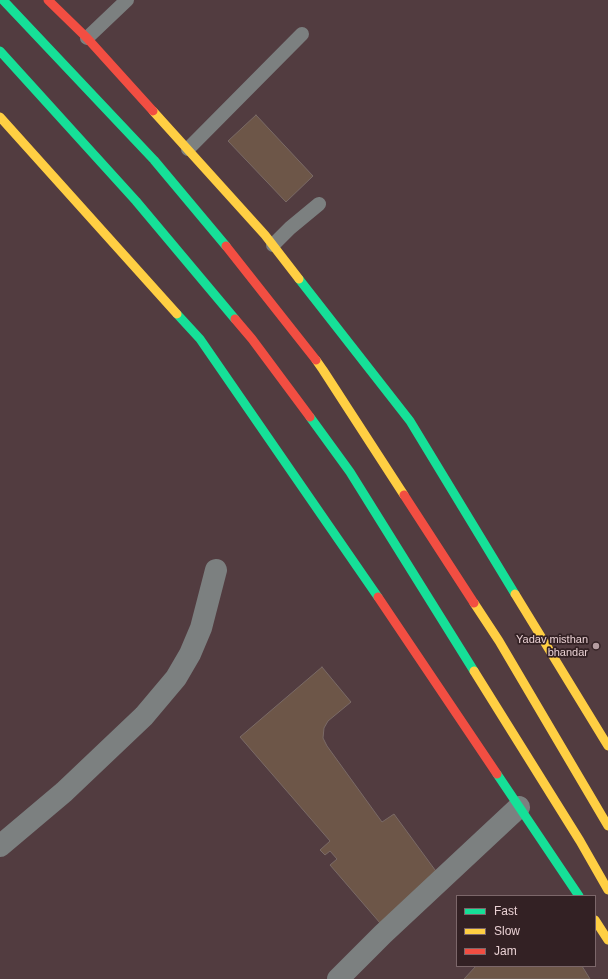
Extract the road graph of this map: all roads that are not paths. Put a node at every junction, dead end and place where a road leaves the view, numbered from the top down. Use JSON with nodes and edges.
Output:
{"nodes":[{"id":1,"x":3,"y":0,"type":"edge"},
{"id":2,"x":48,"y":0,"type":"edge"},
{"id":3,"x":127,"y":0,"type":"edge"},
{"id":4,"x":302,"y":34,"type":"dead end"},
{"id":5,"x":87,"y":38,"type":"junction"},
{"id":6,"x":0,"y":51,"type":"edge"},
{"id":7,"x":0,"y":117,"type":"edge"},
{"id":8,"x":188,"y":149,"type":"junction"},
{"id":9,"x":319,"y":204,"type":"dead end"},
{"id":10,"x":273,"y":244,"type":"junction"},
{"id":11,"x":216,"y":570,"type":"dead end"},
{"id":12,"x":608,"y":746,"type":"edge"},
{"id":13,"x":519,"y":807,"type":"junction"},
{"id":14,"x":608,"y":826,"type":"edge"},
{"id":15,"x":0,"y":846,"type":"edge"},
{"id":16,"x":608,"y":890,"type":"edge"},
{"id":17,"x":578,"y":895,"type":"edge"},
{"id":18,"x":596,"y":922,"type":"edge"},
{"id":19,"x":608,"y":940,"type":"edge"},
{"id":20,"x":338,"y":979,"type":"edge"}],
"edges":[{"from":1,"to":14,"type":"main road"},
{"from":2,"to":5,"type":"main road"},
{"from":3,"to":5,"type":"lane"},
{"from":4,"to":8,"type":"lane"},
{"from":5,"to":8,"type":"main road"},
{"from":6,"to":16,"type":"main road"},
{"from":7,"to":13,"type":"main road"},
{"from":8,"to":10,"type":"main road"},
{"from":9,"to":10,"type":"lane"},
{"from":10,"to":12,"type":"main road"},
{"from":11,"to":15,"type":"street"},
{"from":13,"to":17,"type":"main road"},
{"from":13,"to":20,"type":"street"},
{"from":18,"to":19,"type":"main road"}]}
